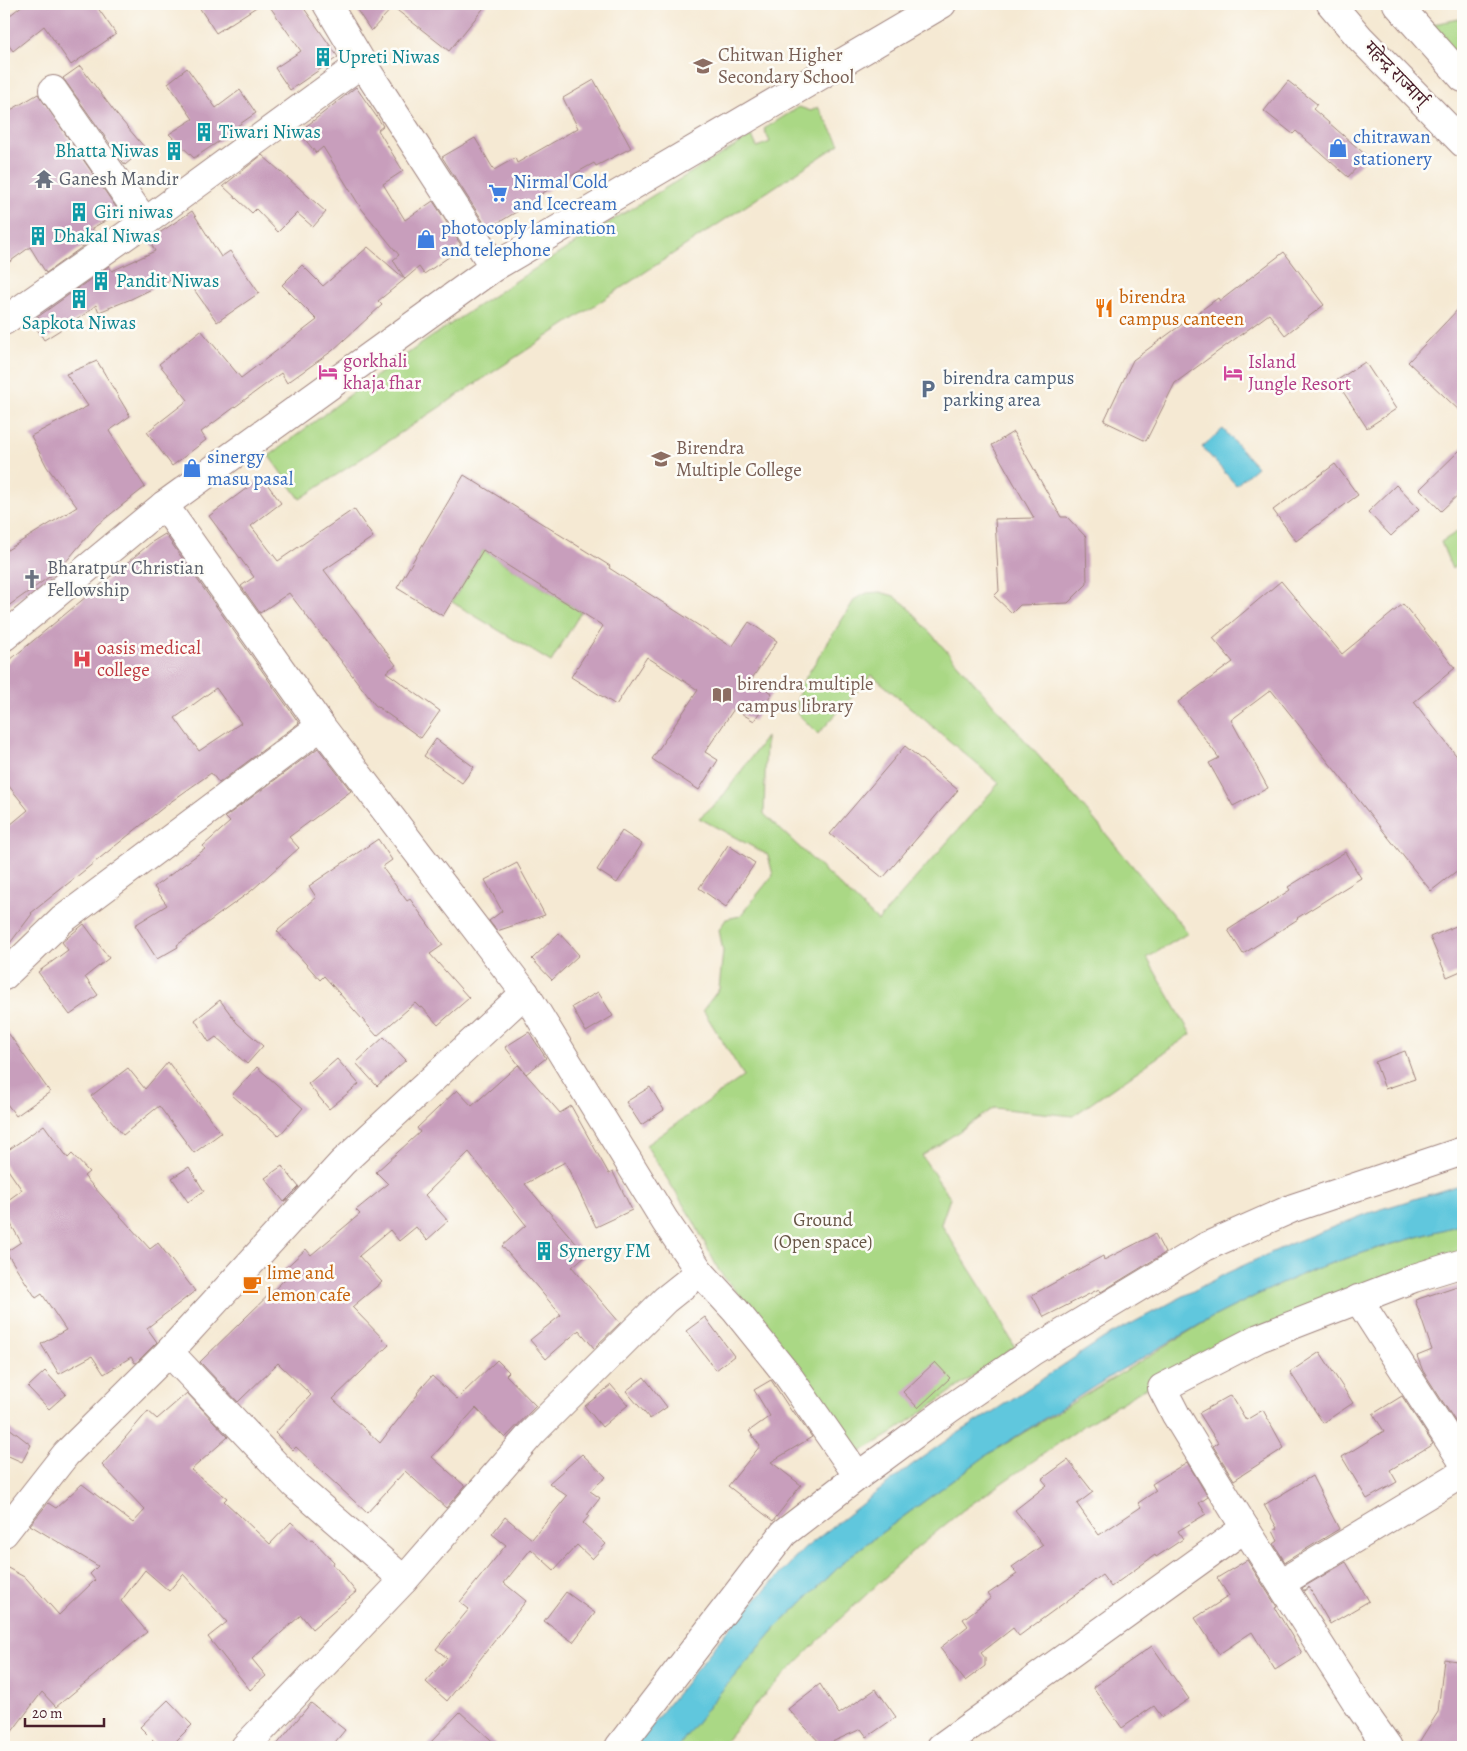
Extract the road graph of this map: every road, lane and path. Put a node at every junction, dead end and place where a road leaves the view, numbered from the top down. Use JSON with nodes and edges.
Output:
{"nodes":[{"id":1,"x":328,"y":4,"type":"edge"},
{"id":2,"x":942,"y":4,"type":"edge"},
{"id":3,"x":1331,"y":4,"type":"edge"},
{"id":4,"x":1407,"y":7,"type":"edge"},
{"id":5,"x":362,"y":64,"type":"junction"},
{"id":6,"x":1463,"y":78,"type":"edge"},
{"id":7,"x":53,"y":90,"type":"dead end"},
{"id":8,"x":1463,"y":143,"type":"edge"},
{"id":9,"x":145,"y":222,"type":"junction"},
{"id":10,"x":494,"y":267,"type":"junction"},
{"id":11,"x":4,"y":321,"type":"edge"},
{"id":12,"x":164,"y":504,"type":"junction"},
{"id":13,"x":4,"y":637,"type":"edge"},
{"id":14,"x":321,"y":726,"type":"junction"},
{"id":15,"x":4,"y":976,"type":"edge"},
{"id":16,"x":525,"y":993,"type":"junction"},
{"id":17,"x":1463,"y":1152,"type":"edge"},
{"id":18,"x":1463,"y":1263,"type":"edge"},
{"id":19,"x":700,"y":1272,"type":"junction"},
{"id":20,"x":1358,"y":1299,"type":"junction"},
{"id":21,"x":169,"y":1352,"type":"junction"},
{"id":22,"x":1463,"y":1462,"type":"edge"},
{"id":23,"x":1463,"y":1473,"type":"edge"},
{"id":24,"x":858,"y":1476,"type":"junction"},
{"id":25,"x":1246,"y":1528,"type":"junction"},
{"id":26,"x":4,"y":1533,"type":"edge"},
{"id":27,"x":404,"y":1580,"type":"junction"},
{"id":28,"x":1281,"y":1583,"type":"junction"},
{"id":29,"x":245,"y":1747,"type":"edge"},
{"id":30,"x":619,"y":1747,"type":"edge"},
{"id":31,"x":941,"y":1747,"type":"edge"},
{"id":32,"x":1388,"y":1747,"type":"edge"}],
"edges":[{"from":1,"to":5,"type":"main road"},
{"from":2,"to":10,"type":"main road"},
{"from":3,"to":8,"type":"main road","name":"महेन्द्र राज्मार्ग्"},
{"from":4,"to":6,"type":"main road"},
{"from":5,"to":9,"type":"main road"},
{"from":5,"to":10,"type":"main road"},
{"from":7,"to":9,"type":"main road"},
{"from":9,"to":11,"type":"main road"},
{"from":10,"to":12,"type":"main road"},
{"from":12,"to":13,"type":"main road"},
{"from":12,"to":14,"type":"main road"},
{"from":14,"to":15,"type":"main road"},
{"from":14,"to":16,"type":"main road"},
{"from":16,"to":19,"type":"main road"},
{"from":16,"to":21,"type":"main road"},
{"from":17,"to":24,"type":"main road"},
{"from":18,"to":20,"type":"main road"},
{"from":19,"to":24,"type":"main road"},
{"from":19,"to":27,"type":"main road"},
{"from":20,"to":22,"type":"main road"},
{"from":20,"to":25,"type":"main road"},
{"from":21,"to":26,"type":"main road"},
{"from":21,"to":27,"type":"main road"},
{"from":23,"to":28,"type":"main road"},
{"from":24,"to":30,"type":"main road"},
{"from":25,"to":28,"type":"main road"},
{"from":25,"to":31,"type":"main road"},
{"from":27,"to":29,"type":"main road"},
{"from":28,"to":32,"type":"main road"}]}
